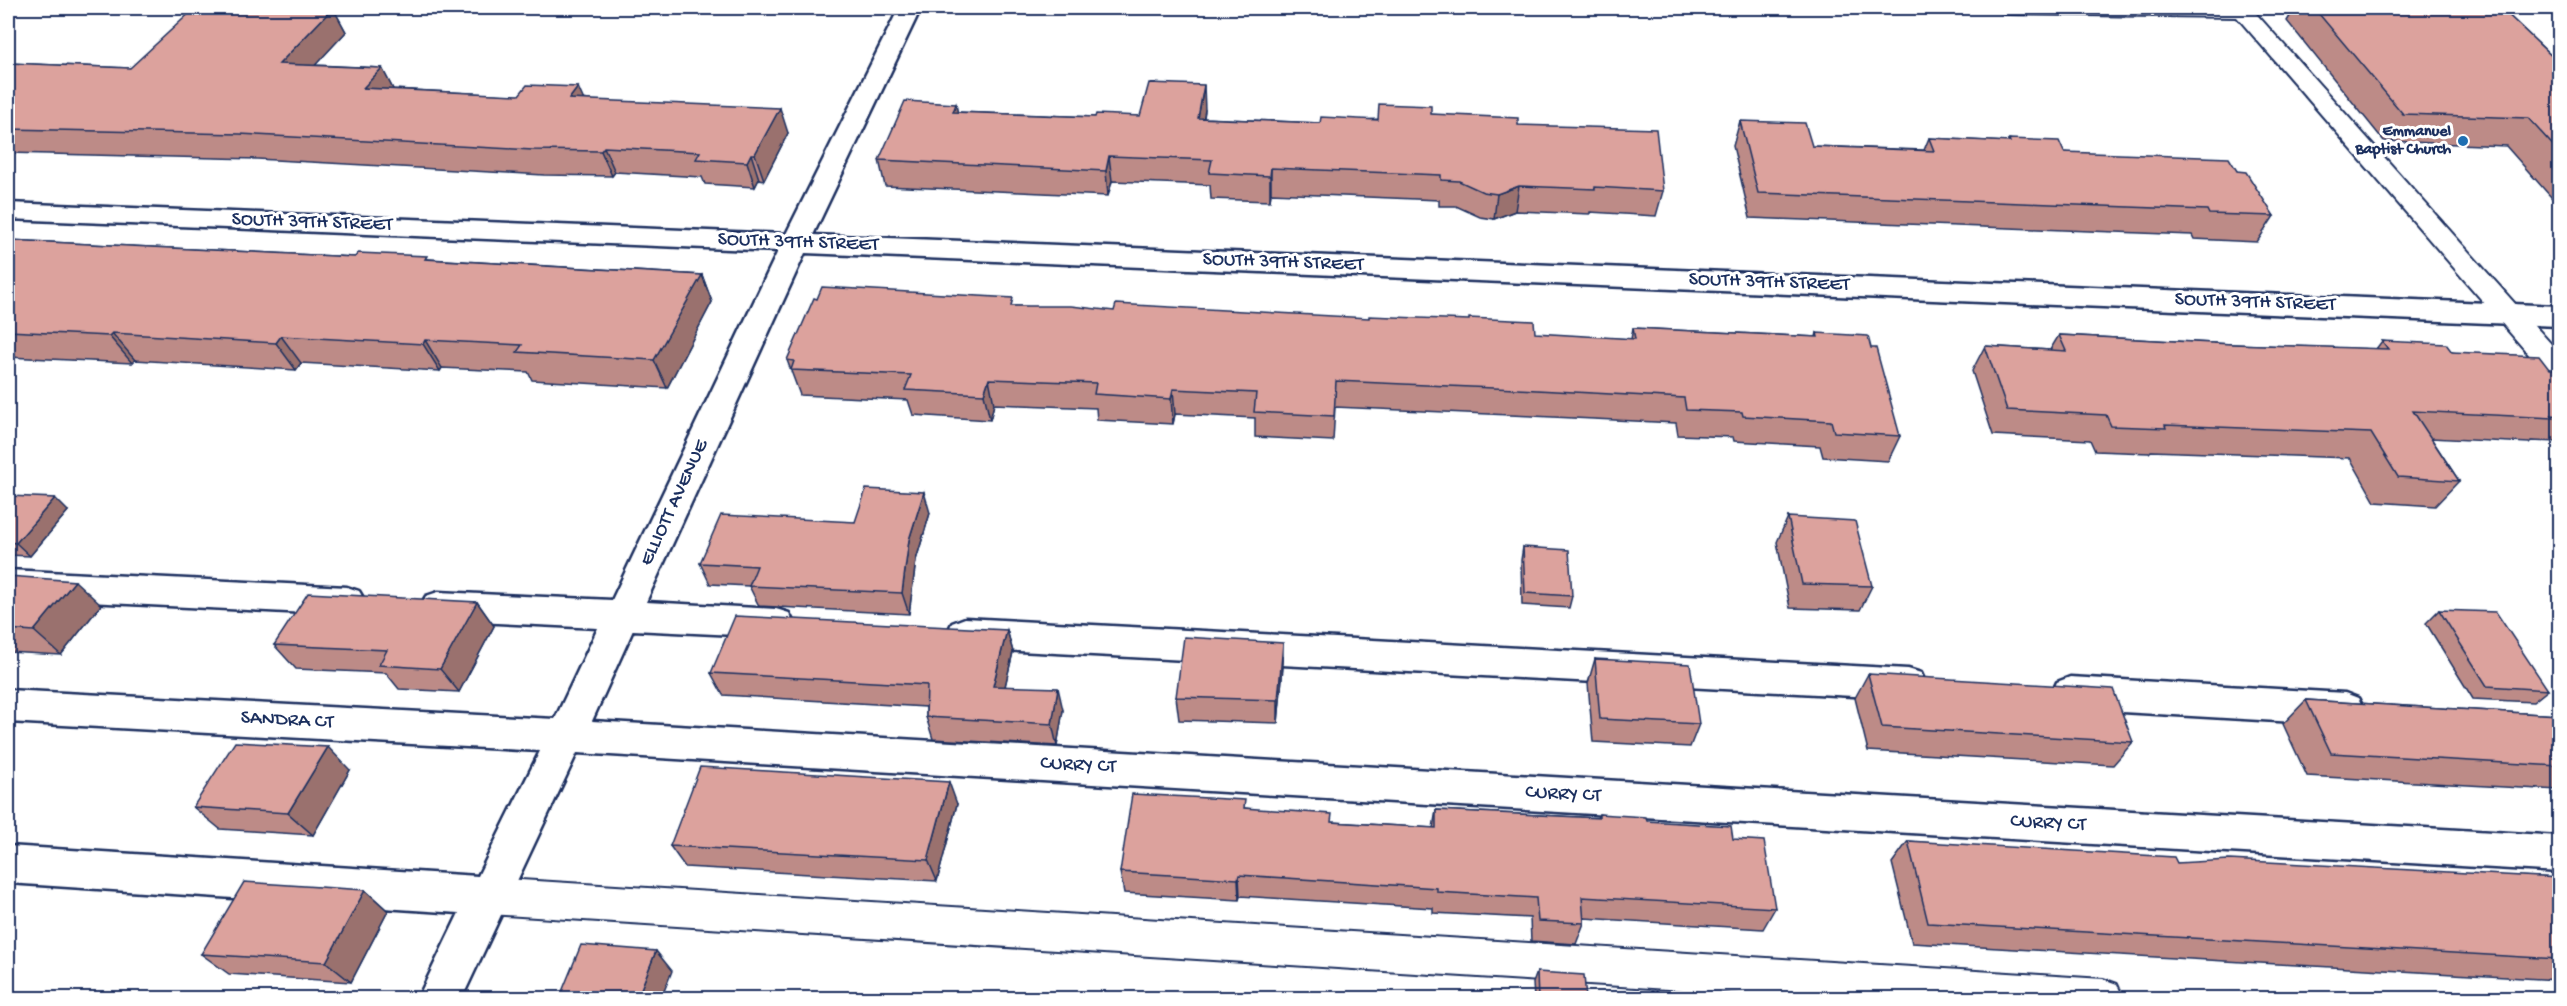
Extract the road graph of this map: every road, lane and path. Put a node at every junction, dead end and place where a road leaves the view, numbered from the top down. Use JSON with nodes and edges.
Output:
{"nodes":[{"id":1,"x":910,"y":8,"type":"edge"},
{"id":2,"x":2008,"y":8,"type":"edge"},
{"id":3,"x":2242,"y":9,"type":"edge"},
{"id":4,"x":8,"y":211,"type":"edge"},
{"id":5,"x":796,"y":243,"type":"junction"},
{"id":6,"x":2507,"y":314,"type":"junction"},
{"id":7,"x":2559,"y":316,"type":"edge"},
{"id":8,"x":2559,"y":372,"type":"edge"},
{"id":9,"x":8,"y":584,"type":"edge"},
{"id":10,"x":374,"y":602,"type":"edge"},
{"id":11,"x":410,"y":604,"type":"edge"},
{"id":12,"x":623,"y":615,"type":"junction"},
{"id":13,"x":813,"y":625,"type":"edge"},
{"id":14,"x":932,"y":631,"type":"edge"},
{"id":15,"x":1943,"y":686,"type":"edge"},
{"id":16,"x":2038,"y":691,"type":"edge"},
{"id":17,"x":8,"y":706,"type":"edge"},
{"id":18,"x":2382,"y":711,"type":"edge"},
{"id":19,"x":566,"y":736,"type":"junction"},
{"id":20,"x":2559,"y":854,"type":"edge"},
{"id":21,"x":8,"y":866,"type":"edge"},
{"id":22,"x":488,"y":896,"type":"junction"},
{"id":23,"x":440,"y":999,"type":"edge"},
{"id":24,"x":2103,"y":999,"type":"edge"}],
"edges":[{"from":1,"to":5,"type":"street","name":"ELLIOTT AVENUE"},
{"from":2,"to":3,"type":"lane"},
{"from":3,"to":6,"type":"lane"},
{"from":4,"to":5,"type":"street","name":"SOUTH 39TH STREET"},
{"from":5,"to":6,"type":"street","name":"SOUTH 39TH STREET"},
{"from":5,"to":12,"type":"street","name":"ELLIOTT AVENUE"},
{"from":6,"to":7,"type":"street","name":"SOUTH 39TH STREET"},
{"from":6,"to":8,"type":"lane"},
{"from":9,"to":10,"type":"street"},
{"from":11,"to":12,"type":"street"},
{"from":12,"to":13,"type":"street"},
{"from":12,"to":19,"type":"street","name":"ELLIOTT AVENUE"},
{"from":14,"to":15,"type":"street"},
{"from":16,"to":18,"type":"street"},
{"from":17,"to":19,"type":"street","name":"SANDRA CT"},
{"from":19,"to":20,"type":"street","name":"CURRY CT"},
{"from":19,"to":22,"type":"street","name":"ELLIOTT AVENUE"},
{"from":21,"to":22,"type":"street"},
{"from":22,"to":23,"type":"street","name":"ELLIOTT AVENUE"},
{"from":22,"to":24,"type":"lane"}]}
